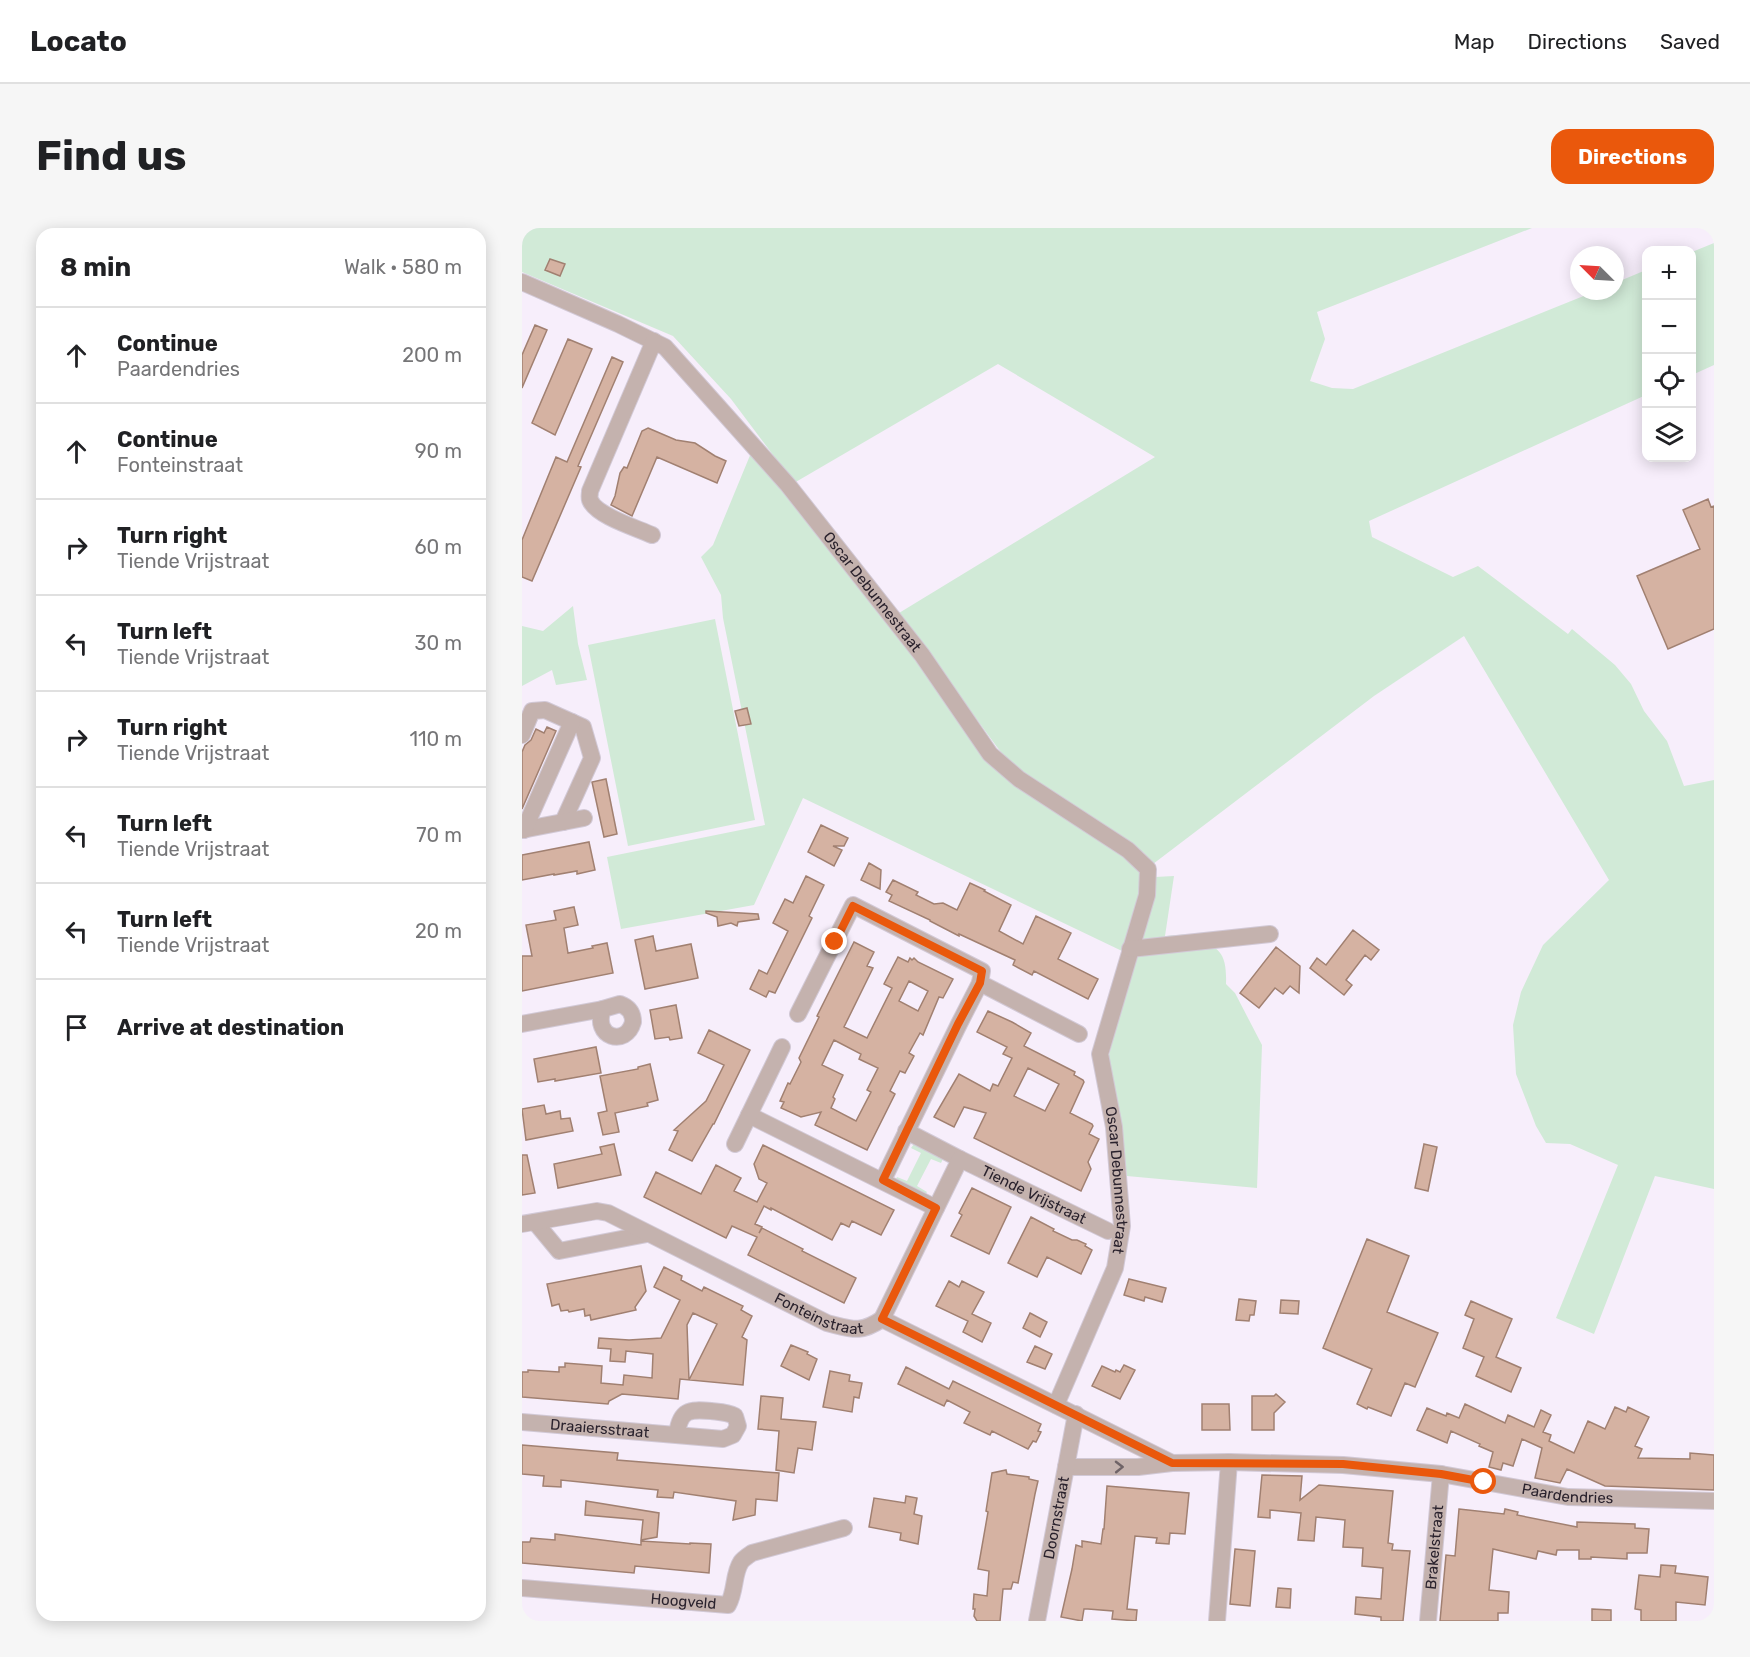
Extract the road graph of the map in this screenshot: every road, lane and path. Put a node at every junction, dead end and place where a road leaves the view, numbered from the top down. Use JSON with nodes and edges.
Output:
{"nodes":[{"id":1,"x":522,"y":282,"type":"edge"},
{"id":2,"x":654,"y":341,"type":"junction"},
{"id":3,"x":652,"y":535,"type":"dead end"},
{"id":4,"x":572,"y":722,"type":"junction"},
{"id":5,"x":522,"y":735,"type":"edge"},
{"id":6,"x":584,"y":818,"type":"dead end"},
{"id":7,"x":563,"y":822,"type":"junction"},
{"id":8,"x":523,"y":830,"type":"edge"},
{"id":9,"x":1270,"y":934,"type":"dead end"},
{"id":10,"x":1130,"y":949,"type":"junction"},
{"id":11,"x":980,"y":983,"type":"junction"},
{"id":12,"x":603,"y":1009,"type":"dead end"},
{"id":13,"x":798,"y":1014,"type":"dead end"},
{"id":14,"x":522,"y":1024,"type":"edge"},
{"id":15,"x":1079,"y":1034,"type":"dead end"},
{"id":16,"x":782,"y":1047,"type":"dead end"},
{"id":17,"x":749,"y":1115,"type":"junction"},
{"id":18,"x":906,"y":1131,"type":"junction"},
{"id":19,"x":735,"y":1144,"type":"dead end"},
{"id":20,"x":960,"y":1159,"type":"junction"},
{"id":21,"x":883,"y":1180,"type":"junction"},
{"id":22,"x":936,"y":1208,"type":"junction"},
{"id":23,"x":528,"y":1223,"type":"edge"},
{"id":24,"x":1108,"y":1231,"type":"dead end"},
{"id":25,"x":647,"y":1234,"type":"junction"},
{"id":26,"x":882,"y":1319,"type":"junction"},
{"id":27,"x":1056,"y":1405,"type":"junction"},
{"id":28,"x":1076,"y":1414,"type":"junction"},
{"id":29,"x":522,"y":1422,"type":"edge"},
{"id":30,"x":677,"y":1434,"type":"dead end"},
{"id":31,"x":1229,"y":1462,"type":"junction"},
{"id":32,"x":1172,"y":1463,"type":"junction"},
{"id":33,"x":1066,"y":1467,"type":"junction"},
{"id":34,"x":1441,"y":1474,"type":"junction"},
{"id":35,"x":1714,"y":1500,"type":"edge"},
{"id":36,"x":844,"y":1528,"type":"dead end"},
{"id":37,"x":522,"y":1588,"type":"edge"},
{"id":38,"x":1037,"y":1621,"type":"edge"},
{"id":39,"x":1217,"y":1621,"type":"edge"},
{"id":40,"x":1428,"y":1621,"type":"edge"}],
"edges":[{"from":1,"to":2,"type":"street","name":"Oscar Debunnestraat"},
{"from":2,"to":3,"type":"street"},
{"from":2,"to":10,"type":"street","name":"Oscar Debunnestraat"},
{"from":4,"to":5,"type":"street"},
{"from":4,"to":7,"type":"street"},
{"from":4,"to":8,"type":"street"},
{"from":6,"to":7,"type":"street"},
{"from":7,"to":8,"type":"street"},
{"from":9,"to":10,"type":"street"},
{"from":10,"to":27,"type":"street","name":"Oscar Debunnestraat"},
{"from":11,"to":13,"type":"street"},
{"from":11,"to":15,"type":"street"},
{"from":11,"to":18,"type":"street"},
{"from":12,"to":14,"type":"street"},
{"from":16,"to":17,"type":"street"},
{"from":17,"to":19,"type":"street"},
{"from":17,"to":21,"type":"street"},
{"from":18,"to":20,"type":"street","name":"Tiende Vrijstraat"},
{"from":18,"to":21,"type":"street"},
{"from":20,"to":22,"type":"street"},
{"from":20,"to":24,"type":"street","name":"Tiende Vrijstraat"},
{"from":21,"to":22,"type":"street"},
{"from":22,"to":26,"type":"street"},
{"from":23,"to":25,"type":"street","name":"Fonteinstraat"},
{"from":23,"to":25,"type":"street","name":"Fonteinstraat"},
{"from":25,"to":26,"type":"street","name":"Fonteinstraat"},
{"from":26,"to":27,"type":"street","name":"Fonteinstraat"},
{"from":27,"to":28,"type":"street","name":"Paardendries"},
{"from":28,"to":32,"type":"street","name":"Paardendries"},
{"from":28,"to":33,"type":"street","name":"Doornstraat"},
{"from":29,"to":30,"type":"street","name":"Draaiersstraat"},
{"from":31,"to":32,"type":"street","name":"Paardendries"},
{"from":31,"to":34,"type":"street","name":"Paardendries"},
{"from":31,"to":39,"type":"street"},
{"from":33,"to":32,"type":"street","name":"Paardendries","one_way":true},
{"from":33,"to":38,"type":"street","name":"Doornstraat"},
{"from":34,"to":35,"type":"street","name":"Paardendries"},
{"from":34,"to":40,"type":"street","name":"Brakelstraat"},
{"from":36,"to":37,"type":"street","name":"Hoogveld"}]}
